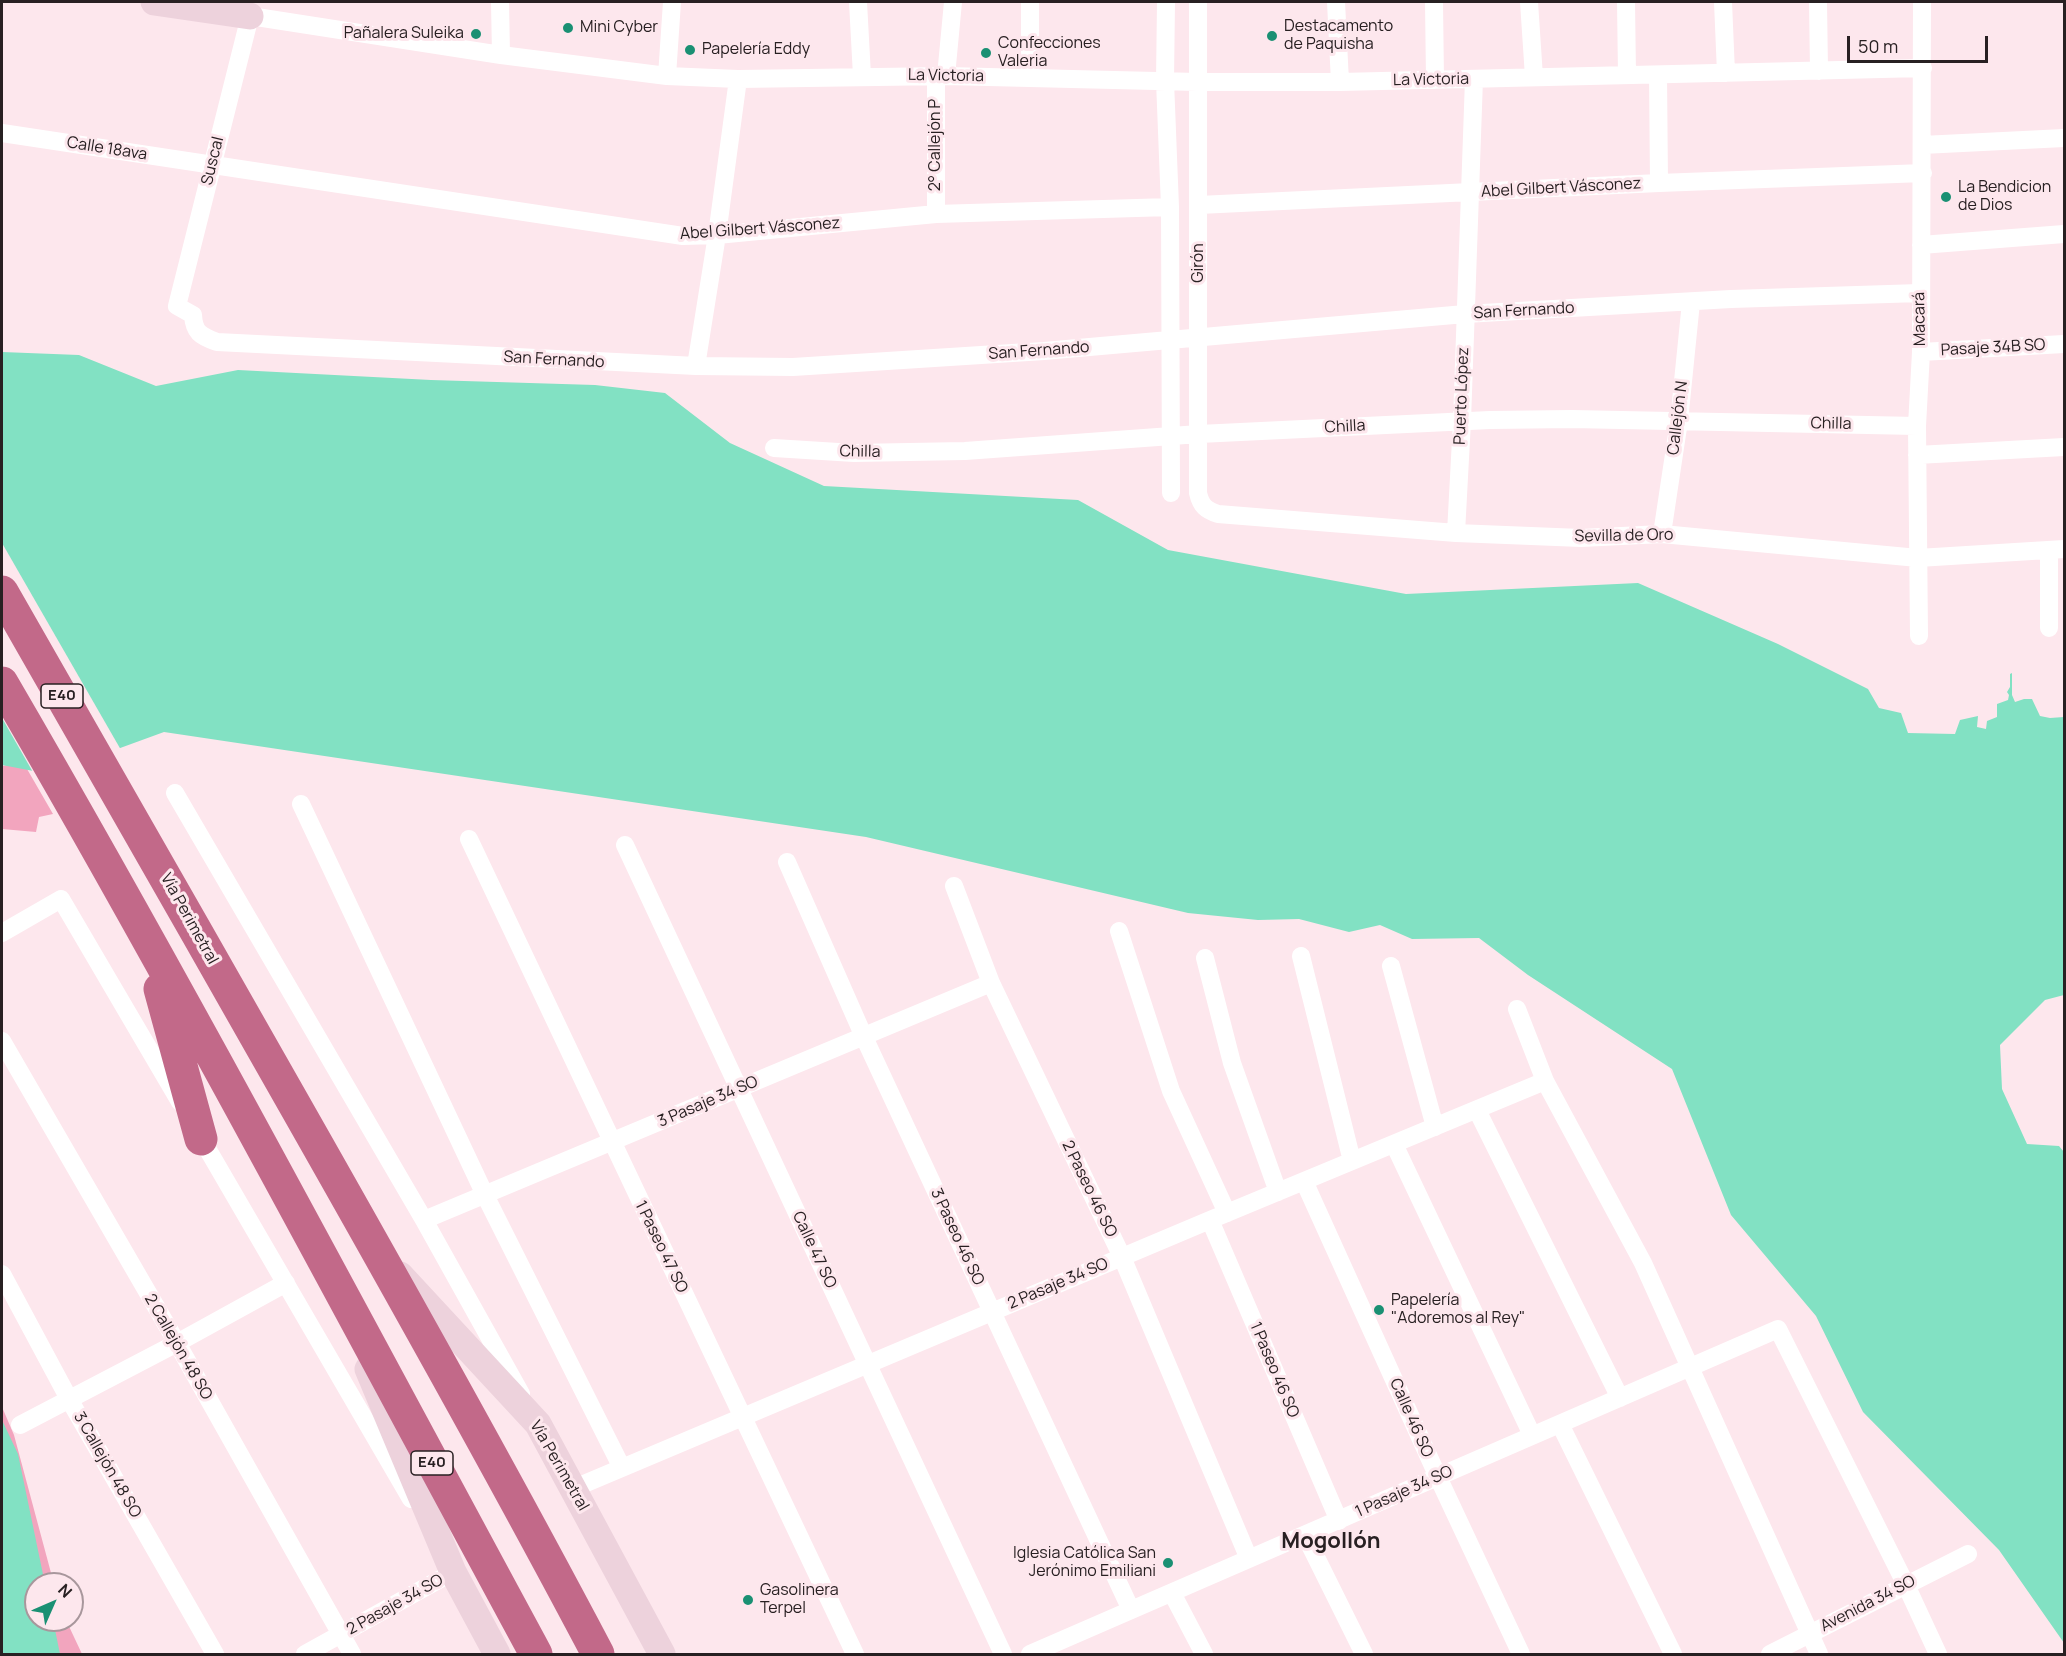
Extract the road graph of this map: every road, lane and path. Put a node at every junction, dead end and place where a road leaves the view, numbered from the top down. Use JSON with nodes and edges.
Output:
{"nodes":[{"id":1,"x":154,"y":2,"type":"edge"},
{"id":2,"x":500,"y":2,"type":"edge"},
{"id":3,"x":672,"y":2,"type":"edge"},
{"id":4,"x":858,"y":2,"type":"edge"},
{"id":5,"x":953,"y":2,"type":"edge"},
{"id":6,"x":1030,"y":2,"type":"edge"},
{"id":7,"x":1166,"y":2,"type":"edge"},
{"id":8,"x":1198,"y":2,"type":"edge"},
{"id":9,"x":1336,"y":2,"type":"edge"},
{"id":10,"x":1434,"y":2,"type":"edge"},
{"id":11,"x":1529,"y":2,"type":"edge"},
{"id":12,"x":1626,"y":2,"type":"edge"},
{"id":13,"x":1723,"y":2,"type":"edge"},
{"id":14,"x":1818,"y":2,"type":"edge"},
{"id":15,"x":1922,"y":2,"type":"edge"},
{"id":16,"x":252,"y":6,"type":"edge"},
{"id":17,"x":501,"y":55,"type":"junction"},
{"id":18,"x":1923,"y":68,"type":"junction"},
{"id":19,"x":1819,"y":71,"type":"junction"},
{"id":20,"x":1726,"y":73,"type":"junction"},
{"id":21,"x":1627,"y":75,"type":"junction"},
{"id":22,"x":1658,"y":75,"type":"junction"},
{"id":23,"x":667,"y":76,"type":"junction"},
{"id":24,"x":862,"y":76,"type":"junction"},
{"id":25,"x":941,"y":76,"type":"junction"},
{"id":26,"x":1534,"y":77,"type":"junction"},
{"id":27,"x":1030,"y":78,"type":"junction"},
{"id":28,"x":738,"y":79,"type":"junction"},
{"id":29,"x":1474,"y":79,"type":"junction"},
{"id":30,"x":1435,"y":80,"type":"junction"},
{"id":31,"x":1165,"y":81,"type":"junction"},
{"id":32,"x":1198,"y":82,"type":"junction"},
{"id":33,"x":1340,"y":82,"type":"junction"},
{"id":34,"x":2,"y":133,"type":"edge"},
{"id":35,"x":2064,"y":138,"type":"edge"},
{"id":36,"x":1922,"y":145,"type":"junction"},
{"id":37,"x":212,"y":165,"type":"junction"},
{"id":38,"x":1923,"y":173,"type":"junction"},
{"id":39,"x":1659,"y":183,"type":"junction"},
{"id":40,"x":1470,"y":193,"type":"junction"},
{"id":41,"x":1198,"y":205,"type":"junction"},
{"id":42,"x":1170,"y":207,"type":"junction"},
{"id":43,"x":936,"y":214,"type":"junction"},
{"id":44,"x":2064,"y":234,"type":"edge"},
{"id":45,"x":717,"y":235,"type":"junction"},
{"id":46,"x":1921,"y":245,"type":"junction"},
{"id":47,"x":1920,"y":293,"type":"junction"},
{"id":48,"x":1691,"y":302,"type":"junction"},
{"id":49,"x":177,"y":306,"type":"joint"},
{"id":50,"x":1465,"y":314,"type":"junction"},
{"id":51,"x":1199,"y":339,"type":"junction"},
{"id":52,"x":1169,"y":341,"type":"junction"},
{"id":53,"x":2064,"y":344,"type":"edge"},
{"id":54,"x":1921,"y":352,"type":"junction"},
{"id":55,"x":696,"y":366,"type":"junction"},
{"id":56,"x":1462,"y":421,"type":"junction"},
{"id":57,"x":1679,"y":421,"type":"junction"},
{"id":58,"x":1917,"y":426,"type":"junction"},
{"id":59,"x":1199,"y":434,"type":"junction"},
{"id":60,"x":1171,"y":436,"type":"junction"},
{"id":61,"x":2064,"y":447,"type":"edge"},
{"id":62,"x":774,"y":448,"type":"dead end"},
{"id":63,"x":1917,"y":455,"type":"junction"},
{"id":64,"x":1171,"y":493,"type":"dead end"},
{"id":65,"x":1218,"y":514,"type":"joint"},
{"id":66,"x":1456,"y":533,"type":"junction"},
{"id":67,"x":1662,"y":534,"type":"junction"},
{"id":68,"x":2057,"y":549,"type":"edge"},
{"id":69,"x":1918,"y":558,"type":"junction"},
{"id":70,"x":2,"y":591,"type":"edge"},
{"id":71,"x":2049,"y":628,"type":"dead end"},
{"id":72,"x":1919,"y":636,"type":"dead end"},
{"id":73,"x":2,"y":683,"type":"edge"},
{"id":74,"x":175,"y":793,"type":"dead end"},
{"id":75,"x":301,"y":804,"type":"dead end"},
{"id":76,"x":469,"y":839,"type":"dead end"},
{"id":77,"x":625,"y":845,"type":"dead end"},
{"id":78,"x":787,"y":862,"type":"dead end"},
{"id":79,"x":954,"y":886,"type":"dead end"},
{"id":80,"x":1119,"y":931,"type":"dead end"},
{"id":81,"x":2,"y":933,"type":"edge"},
{"id":82,"x":145,"y":936,"type":"junction"},
{"id":83,"x":1300,"y":956,"type":"dead end"},
{"id":84,"x":1204,"y":958,"type":"dead end"},
{"id":85,"x":1391,"y":966,"type":"dead end"},
{"id":86,"x":991,"y":983,"type":"junction"},
{"id":87,"x":1517,"y":1009,"type":"dead end"},
{"id":88,"x":864,"y":1037,"type":"junction"},
{"id":89,"x":2,"y":1041,"type":"edge"},
{"id":90,"x":1545,"y":1082,"type":"junction"},
{"id":91,"x":739,"y":1089,"type":"junction"},
{"id":92,"x":1477,"y":1110,"type":"junction"},
{"id":93,"x":1435,"y":1127,"type":"junction"},
{"id":94,"x":201,"y":1139,"type":"junction"},
{"id":95,"x":611,"y":1142,"type":"junction"},
{"id":96,"x":1394,"y":1144,"type":"junction"},
{"id":97,"x":1352,"y":1161,"type":"junction"},
{"id":98,"x":1304,"y":1181,"type":"junction"},
{"id":99,"x":1278,"y":1192,"type":"junction"},
{"id":100,"x":485,"y":1195,"type":"junction"},
{"id":101,"x":1227,"y":1213,"type":"junction"},
{"id":102,"x":424,"y":1220,"type":"junction"},
{"id":103,"x":1210,"y":1220,"type":"junction"},
{"id":104,"x":375,"y":1247,"type":"junction"},
{"id":105,"x":1122,"y":1257,"type":"junction"},
{"id":106,"x":329,"y":1271,"type":"junction"},
{"id":107,"x":2,"y":1274,"type":"edge"},
{"id":108,"x":286,"y":1283,"type":"junction"},
{"id":109,"x":992,"y":1312,"type":"junction"},
{"id":110,"x":177,"y":1343,"type":"junction"},
{"id":111,"x":867,"y":1365,"type":"junction"},
{"id":112,"x":1690,"y":1367,"type":"junction"},
{"id":113,"x":1620,"y":1398,"type":"junction"},
{"id":114,"x":69,"y":1399,"type":"junction"},
{"id":115,"x":744,"y":1417,"type":"junction"},
{"id":116,"x":538,"y":1424,"type":"junction"},
{"id":117,"x":1560,"y":1424,"type":"junction"},
{"id":118,"x":20,"y":1425,"type":"dead end"},
{"id":119,"x":1532,"y":1435,"type":"junction"},
{"id":120,"x":622,"y":1468,"type":"junction"},
{"id":121,"x":1438,"y":1477,"type":"junction"},
{"id":122,"x":572,"y":1489,"type":"junction"},
{"id":123,"x":1339,"y":1521,"type":"junction"},
{"id":124,"x":1305,"y":1535,"type":"junction"},
{"id":125,"x":1968,"y":1554,"type":"dead end"},
{"id":126,"x":1249,"y":1559,"type":"junction"},
{"id":127,"x":453,"y":1572,"type":"junction"},
{"id":128,"x":1906,"y":1584,"type":"junction"},
{"id":129,"x":1172,"y":1593,"type":"junction"},
{"id":130,"x":1131,"y":1610,"type":"junction"},
{"id":131,"x":1810,"y":1633,"type":"junction"},
{"id":132,"x":341,"y":1635,"type":"junction"},
{"id":133,"x":1049,"y":1651,"type":"edge"},
{"id":134,"x":215,"y":1654,"type":"edge"},
{"id":135,"x":305,"y":1654,"type":"edge"},
{"id":136,"x":352,"y":1654,"type":"edge"},
{"id":137,"x":497,"y":1654,"type":"edge"},
{"id":138,"x":536,"y":1654,"type":"edge"},
{"id":139,"x":598,"y":1654,"type":"edge"},
{"id":140,"x":662,"y":1654,"type":"edge"},
{"id":141,"x":855,"y":1654,"type":"edge"},
{"id":142,"x":1004,"y":1654,"type":"edge"},
{"id":143,"x":1030,"y":1654,"type":"edge"},
{"id":144,"x":1204,"y":1654,"type":"edge"},
{"id":145,"x":1364,"y":1654,"type":"edge"},
{"id":146,"x":1521,"y":1654,"type":"edge"},
{"id":147,"x":1673,"y":1654,"type":"edge"},
{"id":148,"x":1770,"y":1654,"type":"edge"},
{"id":149,"x":1819,"y":1654,"type":"edge"},
{"id":150,"x":1938,"y":1654,"type":"edge"}],
"edges":[{"from":1,"to":16,"type":"street","name":"La Victoria"},
{"from":2,"to":17,"type":"street"},
{"from":3,"to":23,"type":"street"},
{"from":4,"to":24,"type":"street"},
{"from":5,"to":25,"type":"street","name":"2° Callejón P"},
{"from":6,"to":27,"type":"street"},
{"from":7,"to":31,"type":"street","name":"Girón"},
{"from":8,"to":32,"type":"street","name":"Girón"},
{"from":9,"to":33,"type":"street"},
{"from":10,"to":30,"type":"street"},
{"from":11,"to":26,"type":"street"},
{"from":12,"to":21,"type":"street"},
{"from":13,"to":20,"type":"street"},
{"from":14,"to":19,"type":"street"},
{"from":15,"to":18,"type":"street","name":"Macará"},
{"from":16,"to":17,"type":"street","name":"La Victoria"},
{"from":16,"to":37,"type":"street","name":"Suscal"},
{"from":17,"to":23,"type":"street","name":"La Victoria"},
{"from":18,"to":19,"type":"street","name":"La Victoria"},
{"from":18,"to":36,"type":"street","name":"Macará"},
{"from":19,"to":20,"type":"street","name":"La Victoria"},
{"from":20,"to":22,"type":"street","name":"La Victoria"},
{"from":21,"to":22,"type":"street","name":"La Victoria"},
{"from":21,"to":26,"type":"street","name":"La Victoria"},
{"from":22,"to":39,"type":"street"},
{"from":23,"to":28,"type":"street","name":"La Victoria"},
{"from":24,"to":25,"type":"street","name":"La Victoria"},
{"from":24,"to":28,"type":"street","name":"La Victoria"},
{"from":25,"to":27,"type":"street","name":"La Victoria"},
{"from":25,"to":43,"type":"street","name":"2° Callejón P"},
{"from":26,"to":29,"type":"street","name":"La Victoria"},
{"from":27,"to":31,"type":"street","name":"La Victoria"},
{"from":28,"to":45,"type":"street"},
{"from":29,"to":30,"type":"street","name":"La Victoria"},
{"from":29,"to":40,"type":"street","name":"Puerto López"},
{"from":30,"to":33,"type":"street","name":"La Victoria"},
{"from":31,"to":32,"type":"street","name":"La Victoria"},
{"from":31,"to":42,"type":"street","name":"Girón"},
{"from":32,"to":33,"type":"street","name":"La Victoria"},
{"from":32,"to":41,"type":"street","name":"Girón"},
{"from":34,"to":37,"type":"street","name":"Calle 18ava"},
{"from":35,"to":36,"type":"street"},
{"from":36,"to":38,"type":"street","name":"Macará"},
{"from":37,"to":45,"type":"street","name":"Abel Gilbert Vásconez"},
{"from":37,"to":49,"type":"street","name":"Suscal"},
{"from":38,"to":39,"type":"street","name":"Abel Gilbert Vásconez"},
{"from":38,"to":46,"type":"street","name":"Macará"},
{"from":39,"to":40,"type":"street","name":"Abel Gilbert Vásconez"},
{"from":40,"to":41,"type":"street","name":"Abel Gilbert Vásconez"},
{"from":40,"to":50,"type":"street","name":"Puerto López"},
{"from":41,"to":51,"type":"street","name":"Girón"},
{"from":42,"to":43,"type":"street","name":"Abel Gilbert Vásconez"},
{"from":42,"to":52,"type":"street","name":"Girón"},
{"from":43,"to":45,"type":"street","name":"Abel Gilbert Vásconez"},
{"from":44,"to":46,"type":"street"},
{"from":45,"to":55,"type":"street"},
{"from":46,"to":47,"type":"street","name":"Macará"},
{"from":47,"to":48,"type":"street","name":"San Fernando"},
{"from":47,"to":54,"type":"street","name":"Macará"},
{"from":48,"to":50,"type":"street","name":"San Fernando"},
{"from":48,"to":57,"type":"street","name":"Callejón N"},
{"from":49,"to":55,"type":"street","name":"San Fernando"},
{"from":50,"to":51,"type":"street","name":"San Fernando"},
{"from":50,"to":56,"type":"street","name":"Puerto López"},
{"from":51,"to":52,"type":"street","name":"San Fernando"},
{"from":51,"to":59,"type":"street","name":"Girón"},
{"from":52,"to":55,"type":"street","name":"San Fernando"},
{"from":52,"to":60,"type":"street","name":"Girón"},
{"from":53,"to":54,"type":"street","name":"Pasaje 34B SO"},
{"from":54,"to":58,"type":"street","name":"Macará"},
{"from":56,"to":57,"type":"street","name":"Chilla"},
{"from":56,"to":59,"type":"street","name":"Chilla"},
{"from":56,"to":66,"type":"street","name":"Puerto López"},
{"from":57,"to":58,"type":"street","name":"Chilla"},
{"from":57,"to":67,"type":"street","name":"Callejón N"},
{"from":58,"to":63,"type":"street","name":"Macará"},
{"from":59,"to":60,"type":"street","name":"Chilla"},
{"from":59,"to":65,"type":"street","name":"Girón"},
{"from":60,"to":62,"type":"street","name":"Chilla"},
{"from":60,"to":64,"type":"street","name":"Girón"},
{"from":61,"to":63,"type":"street"},
{"from":63,"to":69,"type":"street","name":"Macará"},
{"from":65,"to":66,"type":"street","name":"Sevilla de Oro"},
{"from":66,"to":67,"type":"street","name":"Sevilla de Oro"},
{"from":67,"to":69,"type":"street","name":"Sevilla de Oro"},
{"from":68,"to":69,"type":"street","name":"Sevilla de Oro"},
{"from":68,"to":71,"type":"street"},
{"from":69,"to":72,"type":"street","name":"Macará"},
{"from":70,"to":104,"type":"highway","name":"Vía Perimetral","number":"E40"},
{"from":73,"to":82,"type":"highway","number":"E40"},
{"from":74,"to":102,"type":"street"},
{"from":75,"to":100,"type":"street"},
{"from":76,"to":95,"type":"street","name":"1 Paseo 47 SO"},
{"from":77,"to":91,"type":"street","name":"Calle 47 SO"},
{"from":78,"to":88,"type":"street","name":"3 Paseo 46 SO"},
{"from":79,"to":86,"type":"street","name":"2 Paseo 46 SO"},
{"from":80,"to":101,"type":"street"},
{"from":81,"to":94,"type":"street"},
{"from":82,"to":94,"type":"highway"},
{"from":82,"to":106,"type":"highway","number":"E40"},
{"from":83,"to":97,"type":"street"},
{"from":84,"to":99,"type":"street"},
{"from":85,"to":93,"type":"street"},
{"from":86,"to":88,"type":"street","name":"3 Pasaje 34 SO"},
{"from":86,"to":105,"type":"street","name":"2 Paseo 46 SO"},
{"from":87,"to":90,"type":"street"},
{"from":88,"to":91,"type":"street","name":"3 Pasaje 34 SO"},
{"from":88,"to":109,"type":"street","name":"3 Paseo 46 SO"},
{"from":89,"to":110,"type":"street","name":"2 Callejón 48 SO"},
{"from":90,"to":92,"type":"street","name":"2 Pasaje 34 SO"},
{"from":90,"to":112,"type":"street"},
{"from":91,"to":95,"type":"street","name":"3 Pasaje 34 SO"},
{"from":91,"to":111,"type":"street","name":"Calle 47 SO"},
{"from":92,"to":93,"type":"street","name":"2 Pasaje 34 SO"},
{"from":92,"to":113,"type":"street"},
{"from":93,"to":96,"type":"street","name":"2 Pasaje 34 SO"},
{"from":94,"to":108,"type":"street"},
{"from":95,"to":100,"type":"street","name":"3 Pasaje 34 SO"},
{"from":95,"to":115,"type":"street","name":"1 Paseo 47 SO"},
{"from":96,"to":97,"type":"street","name":"2 Pasaje 34 SO"},
{"from":96,"to":119,"type":"street"},
{"from":97,"to":98,"type":"street","name":"2 Pasaje 34 SO"},
{"from":98,"to":99,"type":"street","name":"2 Pasaje 34 SO"},
{"from":98,"to":121,"type":"street","name":"Calle 46 SO"},
{"from":99,"to":101,"type":"street","name":"2 Pasaje 34 SO"},
{"from":100,"to":102,"type":"street","name":"3 Pasaje 34 SO"},
{"from":100,"to":120,"type":"street"},
{"from":101,"to":103,"type":"street","name":"2 Pasaje 34 SO"},
{"from":102,"to":116,"type":"street"},
{"from":103,"to":105,"type":"street","name":"2 Pasaje 34 SO"},
{"from":103,"to":123,"type":"street","name":"1 Paseo 46 SO"},
{"from":104,"to":116,"type":"street","name":"Vía Perimetral","number":"E40"},
{"from":104,"to":139,"type":"highway","name":"Vía Perimetral","number":"E40"},
{"from":105,"to":109,"type":"street","name":"2 Pasaje 34 SO"},
{"from":105,"to":126,"type":"street","name":"2 Paseo 46 SO"},
{"from":106,"to":127,"type":"street","number":"E40"},
{"from":106,"to":138,"type":"highway","number":"E40"},
{"from":107,"to":114,"type":"street","name":"3 Callejón 48 SO"},
{"from":108,"to":110,"type":"street"},
{"from":108,"to":127,"type":"street"},
{"from":109,"to":111,"type":"street","name":"2 Pasaje 34 SO"},
{"from":109,"to":130,"type":"street","name":"3 Paseo 46 SO"},
{"from":110,"to":114,"type":"street"},
{"from":110,"to":132,"type":"street","name":"2 Callejón 48 SO"},
{"from":111,"to":115,"type":"street","name":"2 Pasaje 34 SO"},
{"from":111,"to":142,"type":"street","name":"Calle 47 SO"},
{"from":112,"to":113,"type":"street","name":"1 Pasaje 34 SO"},
{"from":112,"to":128,"type":"street","name":"1 Pasaje 34 SO"},
{"from":112,"to":131,"type":"street"},
{"from":113,"to":117,"type":"street","name":"1 Pasaje 34 SO"},
{"from":114,"to":118,"type":"street"},
{"from":114,"to":134,"type":"street","name":"3 Callejón 48 SO"},
{"from":115,"to":120,"type":"street","name":"2 Pasaje 34 SO"},
{"from":115,"to":141,"type":"street","name":"1 Paseo 47 SO"},
{"from":116,"to":122,"type":"street","name":"Vía Perimetral","number":"E40"},
{"from":117,"to":119,"type":"street","name":"1 Pasaje 34 SO"},
{"from":117,"to":147,"type":"street"},
{"from":119,"to":121,"type":"street","name":"1 Pasaje 34 SO"},
{"from":120,"to":122,"type":"street","name":"2 Pasaje 34 SO"},
{"from":121,"to":123,"type":"street","name":"1 Pasaje 34 SO"},
{"from":121,"to":146,"type":"street","name":"Calle 46 SO"},
{"from":122,"to":140,"type":"street","name":"Vía Perimetral","number":"E40"},
{"from":123,"to":124,"type":"street","name":"1 Pasaje 34 SO"},
{"from":124,"to":126,"type":"street","name":"1 Pasaje 34 SO"},
{"from":124,"to":145,"type":"street"},
{"from":125,"to":128,"type":"street","name":"Avenida 34 SO"},
{"from":126,"to":129,"type":"street","name":"1 Pasaje 34 SO"},
{"from":127,"to":132,"type":"street","name":"2 Pasaje 34 SO"},
{"from":127,"to":137,"type":"street","number":"E40"},
{"from":128,"to":131,"type":"street","name":"Avenida 34 SO"},
{"from":128,"to":150,"type":"street"},
{"from":129,"to":130,"type":"street","name":"1 Pasaje 34 SO"},
{"from":129,"to":144,"type":"street"},
{"from":130,"to":133,"type":"street","name":"1 Pasaje 34 SO"},
{"from":131,"to":148,"type":"street","name":"Avenida 34 SO"},
{"from":131,"to":149,"type":"street"},
{"from":132,"to":135,"type":"street","name":"2 Pasaje 34 SO"},
{"from":132,"to":136,"type":"street","name":"2 Callejón 48 SO"},
{"from":133,"to":143,"type":"street","name":"1 Pasaje 34 SO"}]}
